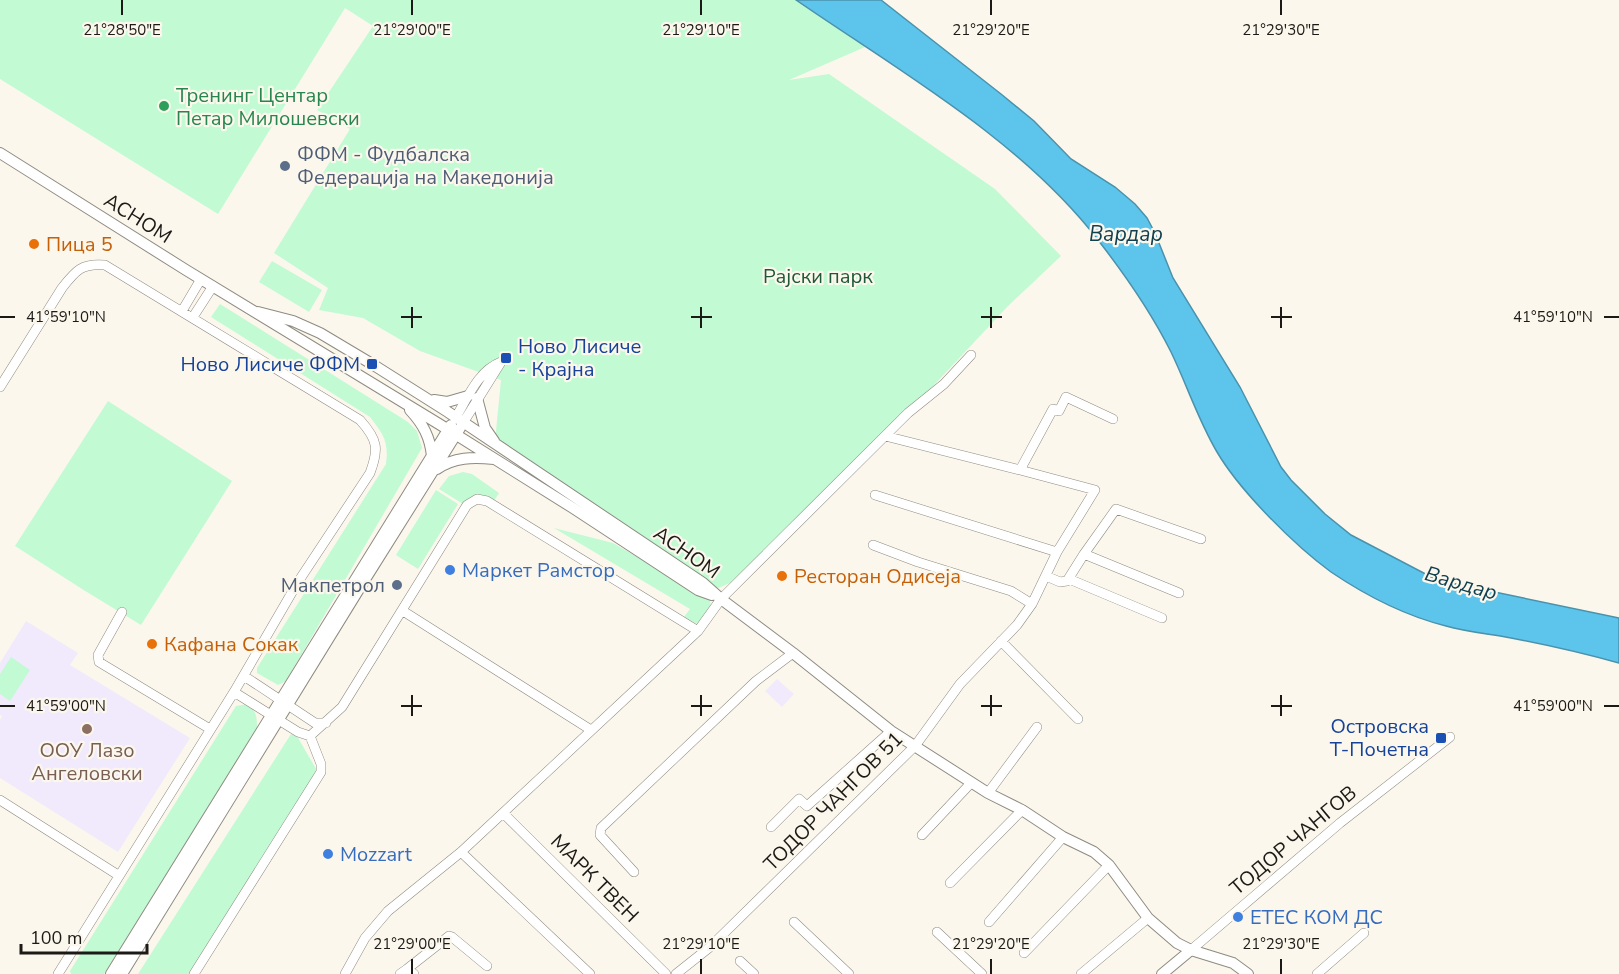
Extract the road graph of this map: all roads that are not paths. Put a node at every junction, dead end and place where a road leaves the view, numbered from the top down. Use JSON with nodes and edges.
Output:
{"nodes":[{"id":1,"x":0,"y":153,"type":"edge"},
{"id":2,"x":201,"y":279,"type":"junction"},
{"id":3,"x":213,"y":286,"type":"junction"},
{"id":4,"x":182,"y":311,"type":"junction"},
{"id":5,"x":258,"y":312,"type":"junction"},
{"id":6,"x":193,"y":317,"type":"junction"},
{"id":7,"x":971,"y":355,"type":"dead end"},
{"id":8,"x":0,"y":386,"type":"edge"},
{"id":9,"x":424,"y":396,"type":"junction"},
{"id":10,"x":473,"y":397,"type":"junction"},
{"id":11,"x":401,"y":401,"type":"junction"},
{"id":12,"x":1113,"y":419,"type":"dead end"},
{"id":13,"x":459,"y":420,"type":"junction"},
{"id":14,"x":452,"y":432,"type":"junction"},
{"id":15,"x":885,"y":436,"type":"junction"},
{"id":16,"x":498,"y":446,"type":"junction"},
{"id":17,"x":432,"y":456,"type":"junction"},
{"id":18,"x":495,"y":459,"type":"junction"},
{"id":19,"x":1020,"y":470,"type":"junction"},
{"id":20,"x":430,"y":476,"type":"junction"},
{"id":21,"x":875,"y":495,"type":"dead end"},
{"id":22,"x":1201,"y":539,"type":"dead end"},
{"id":23,"x":873,"y":545,"type":"dead end"},
{"id":24,"x":1057,"y":552,"type":"junction"},
{"id":25,"x":1084,"y":554,"type":"junction"},
{"id":26,"x":1046,"y":576,"type":"junction"},
{"id":27,"x":1069,"y":579,"type":"junction"},
{"id":28,"x":1179,"y":593,"type":"dead end"},
{"id":29,"x":721,"y":599,"type":"junction"},
{"id":30,"x":1032,"y":604,"type":"junction"},
{"id":31,"x":403,"y":611,"type":"junction"},
{"id":32,"x":122,"y":612,"type":"dead end"},
{"id":33,"x":1162,"y":618,"type":"dead end"},
{"id":34,"x":698,"y":631,"type":"junction"},
{"id":35,"x":1001,"y":641,"type":"junction"},
{"id":36,"x":793,"y":653,"type":"junction"},
{"id":37,"x":243,"y":676,"type":"junction"},
{"id":38,"x":234,"y":692,"type":"junction"},
{"id":39,"x":284,"y":703,"type":"junction"},
{"id":40,"x":275,"y":718,"type":"junction"},
{"id":41,"x":1078,"y":719,"type":"dead end"},
{"id":42,"x":327,"y":723,"type":"junction"},
{"id":43,"x":1037,"y":727,"type":"dead end"},
{"id":44,"x":210,"y":729,"type":"junction"},
{"id":45,"x":591,"y":730,"type":"junction"},
{"id":46,"x":891,"y":731,"type":"junction"},
{"id":47,"x":310,"y":736,"type":"junction"},
{"id":48,"x":1450,"y":737,"type":"dead end"},
{"id":49,"x":915,"y":746,"type":"junction"},
{"id":50,"x":971,"y":783,"type":"junction"},
{"id":51,"x":988,"y":793,"type":"junction"},
{"id":52,"x":0,"y":800,"type":"edge"},
{"id":53,"x":1022,"y":810,"type":"junction"},
{"id":54,"x":503,"y":813,"type":"junction"},
{"id":55,"x":771,"y":827,"type":"dead end"},
{"id":56,"x":922,"y":835,"type":"dead end"},
{"id":57,"x":1063,"y":837,"type":"junction"},
{"id":58,"x":461,"y":852,"type":"junction"},
{"id":59,"x":1108,"y":865,"type":"junction"},
{"id":60,"x":634,"y":872,"type":"dead end"},
{"id":61,"x":118,"y":875,"type":"junction"},
{"id":62,"x":950,"y":883,"type":"dead end"},
{"id":63,"x":1148,"y":918,"type":"junction"},
{"id":64,"x":794,"y":922,"type":"dead end"},
{"id":65,"x":989,"y":922,"type":"dead end"},
{"id":66,"x":937,"y":932,"type":"dead end"},
{"id":67,"x":1364,"y":933,"type":"dead end"},
{"id":68,"x":1191,"y":950,"type":"junction"},
{"id":69,"x":1024,"y":953,"type":"dead end"},
{"id":70,"x":740,"y":960,"type":"dead end"},
{"id":71,"x":487,"y":966,"type":"dead end"},
{"id":72,"x":407,"y":972,"type":"edge"},
{"id":73,"x":664,"y":972,"type":"edge"},
{"id":74,"x":58,"y":974,"type":"edge"},
{"id":75,"x":111,"y":974,"type":"edge"},
{"id":76,"x":122,"y":974,"type":"edge"},
{"id":77,"x":194,"y":974,"type":"edge"},
{"id":78,"x":345,"y":974,"type":"edge"},
{"id":79,"x":590,"y":974,"type":"edge"},
{"id":80,"x":676,"y":974,"type":"edge"},
{"id":81,"x":754,"y":974,"type":"edge"},
{"id":82,"x":849,"y":974,"type":"edge"},
{"id":83,"x":982,"y":974,"type":"edge"},
{"id":84,"x":1081,"y":974,"type":"edge"},
{"id":85,"x":1162,"y":974,"type":"edge"},
{"id":86,"x":1248,"y":974,"type":"edge"},
{"id":87,"x":1317,"y":974,"type":"edge"}],
"edges":[{"from":1,"to":2,"type":"street","name":"АСНОМ"},
{"from":2,"to":3,"type":"street","name":"АСНОМ"},
{"from":2,"to":4,"type":"street"},
{"from":3,"to":5,"type":"street","name":"АСНОМ"},
{"from":3,"to":6,"type":"street"},
{"from":4,"to":6,"type":"street"},
{"from":4,"to":8,"type":"street"},
{"from":5,"to":9,"type":"street","name":"АСНОМ"},
{"from":5,"to":11,"type":"street","name":"АСНОМ"},
{"from":6,"to":37,"type":"street"},
{"from":7,"to":15,"type":"street"},
{"from":9,"to":10,"type":"street"},
{"from":9,"to":13,"type":"street","name":"АСНОМ"},
{"from":10,"to":13,"type":"street"},
{"from":10,"to":16,"type":"street"},
{"from":11,"to":14,"type":"street","name":"АСНОМ"},
{"from":11,"to":17,"type":"street"},
{"from":12,"to":19,"type":"street"},
{"from":13,"to":14,"type":"street"},
{"from":13,"to":16,"type":"street","name":"АСНОМ"},
{"from":14,"to":17,"type":"street"},
{"from":14,"to":18,"type":"street","name":"АСНОМ"},
{"from":14,"to":20,"type":"street"},
{"from":15,"to":19,"type":"street","name":"ТОДОР ЧАНГОВ 51"},
{"from":15,"to":29,"type":"street"},
{"from":16,"to":29,"type":"street","name":"АСНОМ"},
{"from":17,"to":39,"type":"street"},
{"from":18,"to":20,"type":"street"},
{"from":18,"to":29,"type":"street","name":"АСНОМ"},
{"from":19,"to":24,"type":"street","name":"ТОДОР ЧАНГОВ 51"},
{"from":20,"to":39,"type":"street"},
{"from":21,"to":24,"type":"street"},
{"from":22,"to":25,"type":"street"},
{"from":23,"to":30,"type":"street"},
{"from":24,"to":26,"type":"street","name":"ТОДОР ЧАНГОВ 51"},
{"from":25,"to":27,"type":"street"},
{"from":25,"to":28,"type":"street"},
{"from":26,"to":27,"type":"street"},
{"from":26,"to":30,"type":"street","name":"ТОДОР ЧАНГОВ 51"},
{"from":27,"to":33,"type":"street"},
{"from":29,"to":34,"type":"street"},
{"from":29,"to":36,"type":"street"},
{"from":30,"to":35,"type":"street","name":"ТОДОР ЧАНГОВ 51"},
{"from":31,"to":34,"type":"street"},
{"from":31,"to":42,"type":"street"},
{"from":31,"to":45,"type":"street"},
{"from":32,"to":44,"type":"street"},
{"from":34,"to":45,"type":"street"},
{"from":35,"to":41,"type":"street"},
{"from":35,"to":49,"type":"street","name":"ТОДОР ЧАНГОВ 51"},
{"from":36,"to":46,"type":"street"},
{"from":36,"to":60,"type":"street"},
{"from":37,"to":38,"type":"street"},
{"from":37,"to":39,"type":"street"},
{"from":38,"to":40,"type":"street"},
{"from":38,"to":44,"type":"street"},
{"from":39,"to":40,"type":"street"},
{"from":39,"to":42,"type":"street"},
{"from":40,"to":47,"type":"street"},
{"from":40,"to":75,"type":"street"},
{"from":40,"to":76,"type":"street"},
{"from":42,"to":47,"type":"street"},
{"from":43,"to":51,"type":"street"},
{"from":44,"to":61,"type":"street"},
{"from":45,"to":54,"type":"street"},
{"from":46,"to":49,"type":"street"},
{"from":46,"to":55,"type":"street"},
{"from":47,"to":77,"type":"street"},
{"from":48,"to":68,"type":"street","name":"ТОДОР ЧАНГОВ"},
{"from":49,"to":50,"type":"street"},
{"from":49,"to":80,"type":"street","name":"ТОДОР ЧАНГОВ 51"},
{"from":50,"to":51,"type":"street"},
{"from":50,"to":56,"type":"street"},
{"from":51,"to":53,"type":"street"},
{"from":52,"to":61,"type":"street"},
{"from":53,"to":57,"type":"street"},
{"from":53,"to":62,"type":"street"},
{"from":54,"to":58,"type":"street"},
{"from":54,"to":73,"type":"street","name":"МАРК ТВЕН"},
{"from":57,"to":59,"type":"street"},
{"from":57,"to":65,"type":"street"},
{"from":58,"to":78,"type":"street"},
{"from":58,"to":79,"type":"street"},
{"from":59,"to":63,"type":"street"},
{"from":59,"to":69,"type":"street"},
{"from":61,"to":74,"type":"street"},
{"from":63,"to":68,"type":"street"},
{"from":63,"to":84,"type":"street"},
{"from":64,"to":82,"type":"street"},
{"from":66,"to":83,"type":"street"},
{"from":67,"to":87,"type":"street"},
{"from":68,"to":85,"type":"street","name":"ТОДОР ЧАНГОВ"},
{"from":68,"to":86,"type":"street"},
{"from":70,"to":81,"type":"street"},
{"from":71,"to":72,"type":"street"}]}
